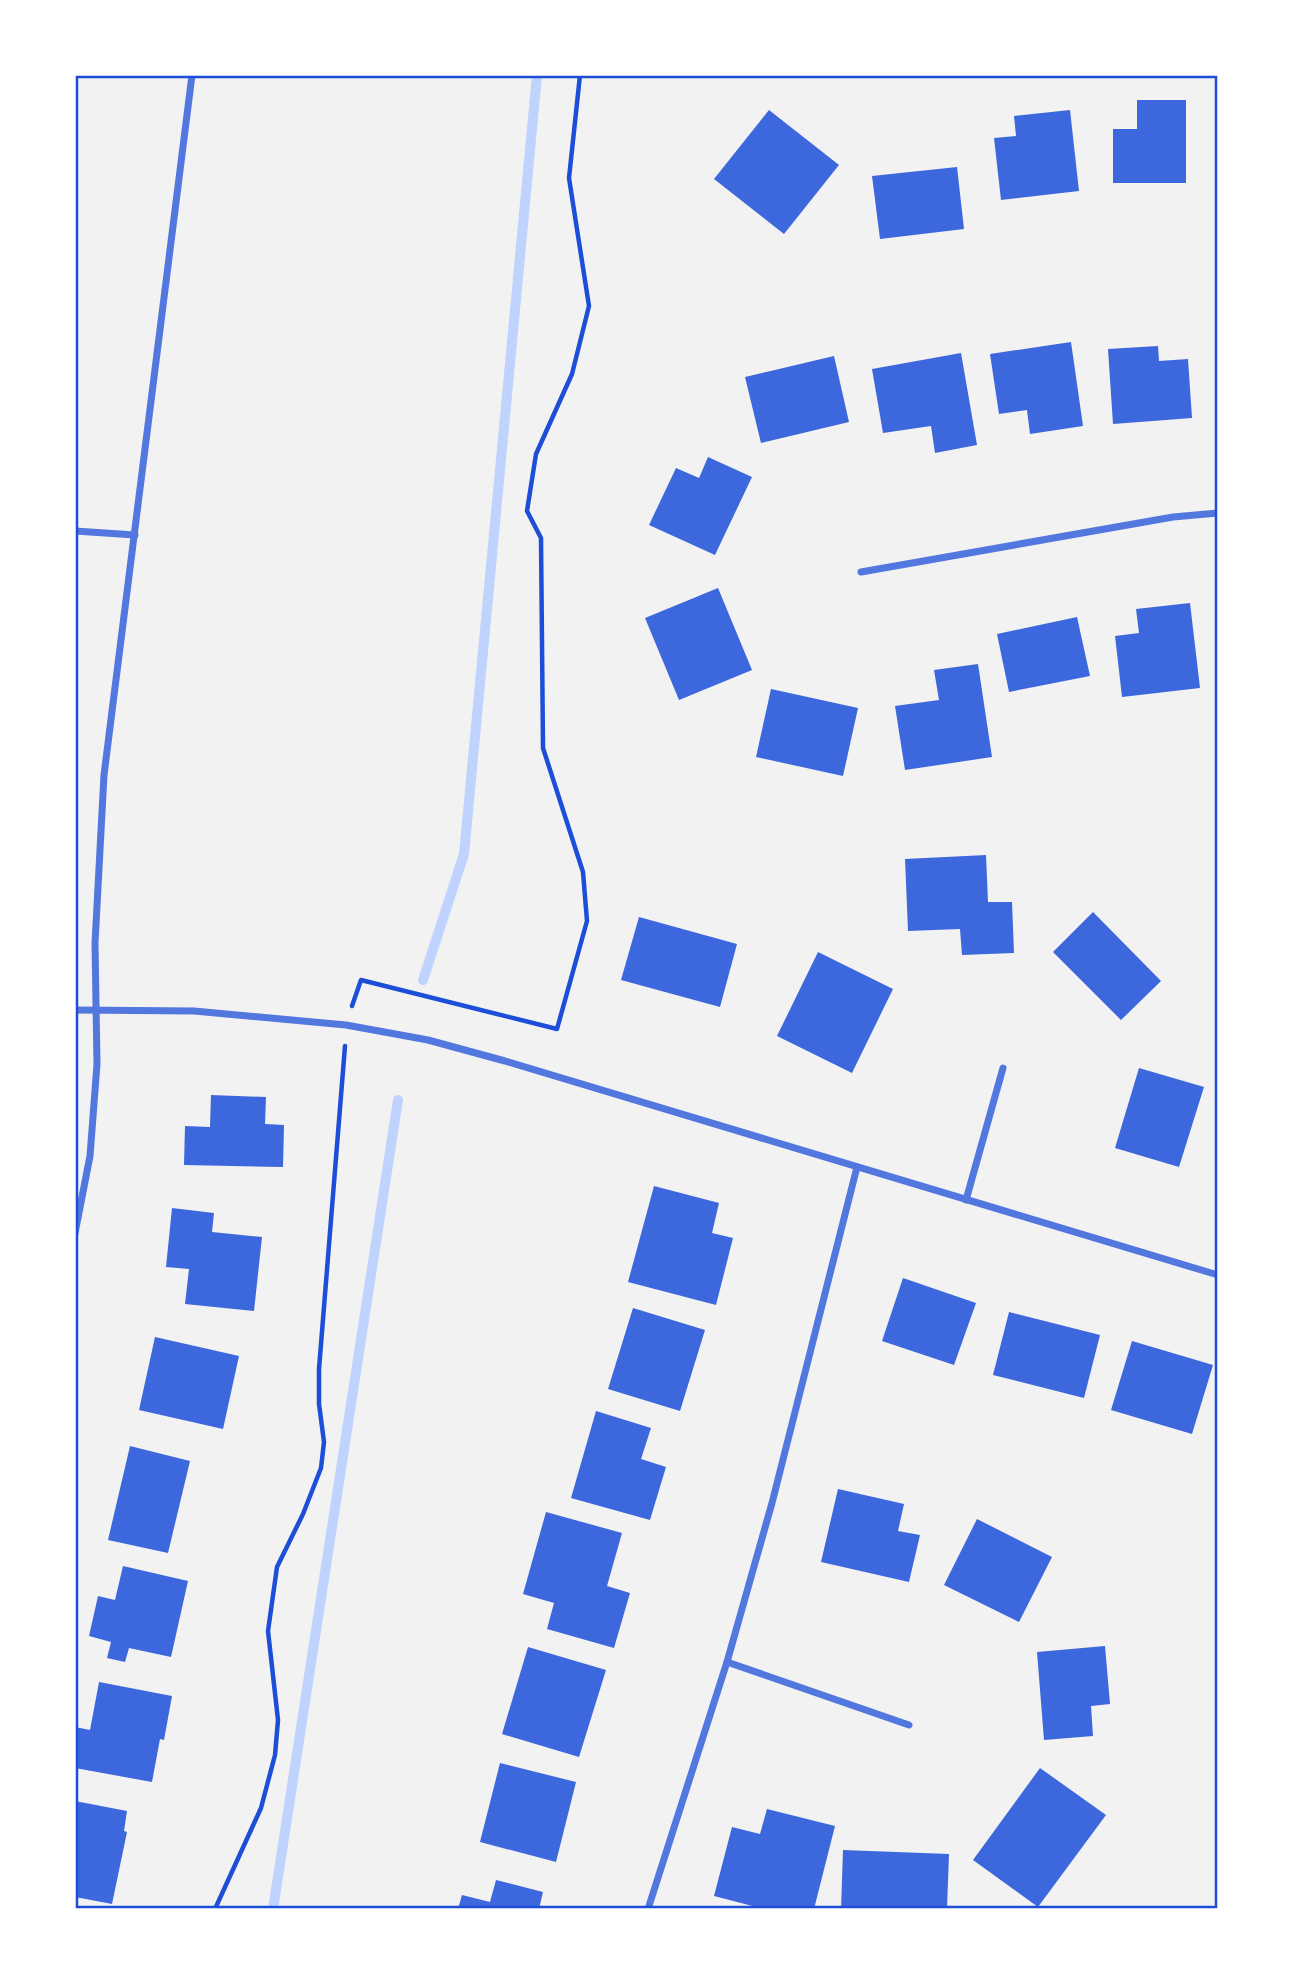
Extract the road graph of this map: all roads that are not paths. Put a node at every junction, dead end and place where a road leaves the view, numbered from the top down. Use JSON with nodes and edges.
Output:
{"nodes":[{"id":1,"x":192,"y":75,"type":"edge"},
{"id":2,"x":1218,"y":513,"type":"edge"},
{"id":3,"x":75,"y":531,"type":"edge"},
{"id":4,"x":135,"y":535,"type":"junction"},
{"id":5,"x":861,"y":572,"type":"dead end"},
{"id":6,"x":75,"y":1010,"type":"edge"},
{"id":7,"x":96,"y":1010,"type":"junction"},
{"id":8,"x":1003,"y":1068,"type":"dead end"},
{"id":9,"x":858,"y":1167,"type":"junction"},
{"id":10,"x":966,"y":1200,"type":"junction"},
{"id":11,"x":75,"y":1233,"type":"edge"},
{"id":12,"x":1218,"y":1275,"type":"edge"},
{"id":13,"x":727,"y":1662,"type":"junction"},
{"id":14,"x":909,"y":1725,"type":"dead end"},
{"id":15,"x":648,"y":1909,"type":"edge"}],
"edges":[{"from":1,"to":4,"type":"street"},
{"from":2,"to":5,"type":"street"},
{"from":3,"to":4,"type":"street"},
{"from":4,"to":7,"type":"street"},
{"from":6,"to":7,"type":"street"},
{"from":7,"to":9,"type":"street"},
{"from":7,"to":11,"type":"street"},
{"from":8,"to":10,"type":"street"},
{"from":9,"to":10,"type":"street"},
{"from":9,"to":13,"type":"street"},
{"from":10,"to":12,"type":"street"},
{"from":13,"to":14,"type":"street"},
{"from":13,"to":15,"type":"street"}]}
